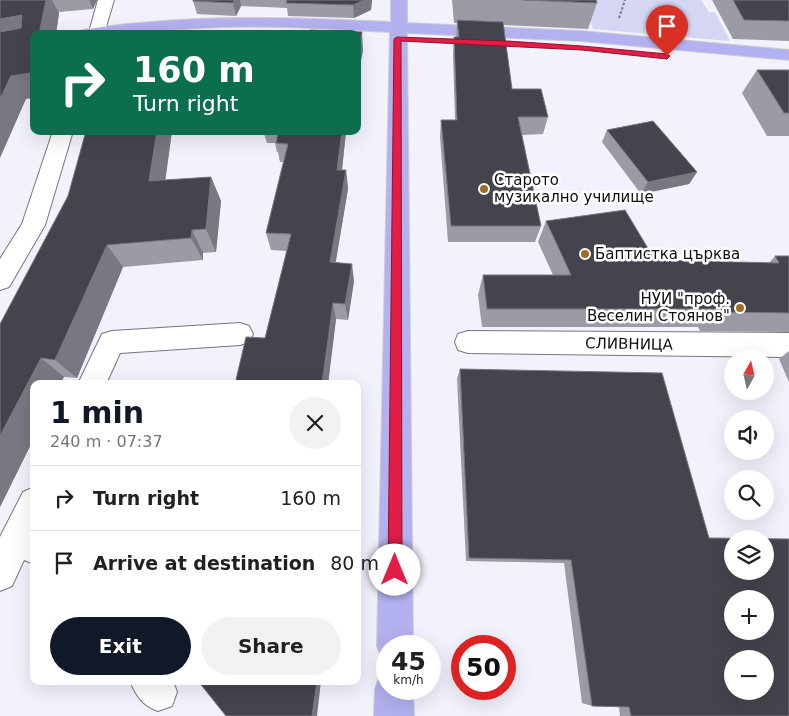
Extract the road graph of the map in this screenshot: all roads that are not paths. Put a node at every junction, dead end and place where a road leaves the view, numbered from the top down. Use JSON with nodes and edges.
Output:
{"nodes":[{"id":1,"x":106,"y":0,"type":"edge"},
{"id":2,"x":399,"y":0,"type":"edge"},
{"id":3,"x":94,"y":30,"type":"edge"},
{"id":4,"x":128,"y":30,"type":"edge"},
{"id":5,"x":349,"y":30,"type":"edge"},
{"id":6,"x":361,"y":31,"type":"edge"},
{"id":7,"x":397,"y":33,"type":"junction"},
{"id":8,"x":361,"y":38,"type":"edge"},
{"id":9,"x":789,"y":55,"type":"edge"},
{"id":10,"x":789,"y":67,"type":"edge"},
{"id":11,"x":63,"y":135,"type":"edge"},
{"id":12,"x":0,"y":280,"type":"edge"},
{"id":13,"x":240,"y":334,"type":"dead end"},
{"id":14,"x":468,"y":342,"type":"dead end"},
{"id":15,"x":789,"y":345,"type":"edge"},
{"id":16,"x":94,"y":380,"type":"edge"},
{"id":17,"x":29,"y":527,"type":"edge"},
{"id":18,"x":0,"y":574,"type":"edge"},
{"id":19,"x":395,"y":635,"type":"edge"},
{"id":20,"x":394,"y":700,"type":"edge"},
{"id":21,"x":394,"y":716,"type":"edge"}],
"edges":[{"from":1,"to":3,"type":"street"},
{"from":2,"to":7,"type":"main road"},
{"from":4,"to":5,"type":"main road"},
{"from":6,"to":7,"type":"main road"},
{"from":7,"to":8,"type":"main road"},
{"from":7,"to":9,"type":"main road"},
{"from":7,"to":10,"type":"main road"},
{"from":7,"to":19,"type":"main road"},
{"from":11,"to":12,"type":"street"},
{"from":13,"to":16,"type":"street"},
{"from":14,"to":15,"type":"street","name":"СЛИВНИЦА"},
{"from":17,"to":18,"type":"street"},
{"from":20,"to":21,"type":"main road"}]}
